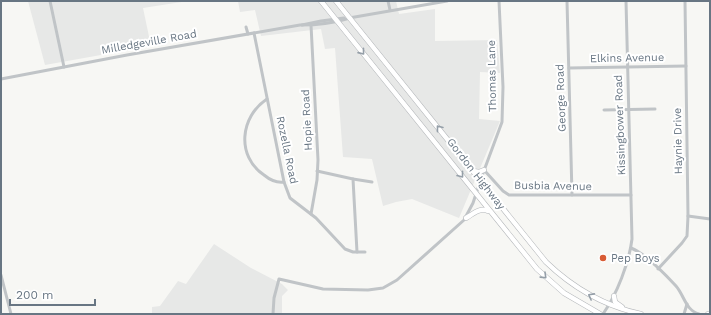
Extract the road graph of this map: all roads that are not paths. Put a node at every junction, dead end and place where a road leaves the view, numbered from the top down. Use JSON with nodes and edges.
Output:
{"nodes":[{"id":1,"x":50,"y":1,"type":"edge"},
{"id":2,"x":321,"y":1,"type":"edge"},
{"id":3,"x":336,"y":1,"type":"edge"},
{"id":4,"x":388,"y":1,"type":"edge"},
{"id":5,"x":447,"y":1,"type":"edge"},
{"id":6,"x":499,"y":1,"type":"edge"},
{"id":7,"x":567,"y":1,"type":"edge"},
{"id":8,"x":626,"y":1,"type":"edge"},
{"id":9,"x":685,"y":1,"type":"edge"},
{"id":10,"x":390,"y":10,"type":"junction"},
{"id":11,"x":350,"y":18,"type":"junction"},
{"id":12,"x":337,"y":20,"type":"junction"},
{"id":13,"x":300,"y":25,"type":"junction"},
{"id":14,"x":311,"y":25,"type":"junction"},
{"id":15,"x":246,"y":27,"type":"dead end"},
{"id":16,"x":248,"y":34,"type":"junction"},
{"id":17,"x":254,"y":34,"type":"junction"},
{"id":18,"x":686,"y":66,"type":"junction"},
{"id":19,"x":64,"y":67,"type":"junction"},
{"id":20,"x":627,"y":67,"type":"junction"},
{"id":21,"x":569,"y":68,"type":"junction"},
{"id":22,"x":1,"y":79,"type":"edge"},
{"id":23,"x":267,"y":99,"type":"junction"},
{"id":24,"x":655,"y":109,"type":"dead end"},
{"id":25,"x":604,"y":110,"type":"dead end"},
{"id":26,"x":628,"y":110,"type":"junction"},
{"id":27,"x":484,"y":170,"type":"junction"},
{"id":28,"x":318,"y":171,"type":"junction"},
{"id":29,"x":473,"y":171,"type":"junction"},
{"id":30,"x":353,"y":179,"type":"junction"},
{"id":31,"x":480,"y":180,"type":"junction"},
{"id":32,"x":284,"y":182,"type":"junction"},
{"id":33,"x":372,"y":182,"type":"dead end"},
{"id":34,"x":476,"y":194,"type":"junction"},
{"id":35,"x":572,"y":195,"type":"junction"},
{"id":36,"x":631,"y":195,"type":"junction"},
{"id":37,"x":311,"y":214,"type":"junction"},
{"id":38,"x":492,"y":214,"type":"junction"},
{"id":39,"x":688,"y":216,"type":"junction"},
{"id":40,"x":466,"y":218,"type":"junction"},
{"id":41,"x":710,"y":219,"type":"edge"},
{"id":42,"x":631,"y":248,"type":"junction"},
{"id":43,"x":357,"y":252,"type":"junction"},
{"id":44,"x":365,"y":252,"type":"dead end"},
{"id":45,"x":658,"y":269,"type":"junction"},
{"id":46,"x":1,"y":275,"type":"edge"},
{"id":47,"x":614,"y":296,"type":"junction"},
{"id":48,"x":687,"y":304,"type":"junction"},
{"id":49,"x":610,"y":305,"type":"junction"},
{"id":50,"x":11,"y":314,"type":"edge"},
{"id":51,"x":273,"y":314,"type":"edge"},
{"id":52,"x":600,"y":314,"type":"edge"},
{"id":53,"x":603,"y":314,"type":"edge"},
{"id":54,"x":607,"y":314,"type":"edge"},
{"id":55,"x":642,"y":314,"type":"edge"},
{"id":56,"x":684,"y":314,"type":"edge"},
{"id":57,"x":699,"y":314,"type":"edge"}],
"edges":[{"from":1,"to":19,"type":"street"},
{"from":2,"to":12,"type":"highway","name":"Gordon Highway"},
{"from":3,"to":11,"type":"highway","name":"Gordon Highway"},
{"from":4,"to":10,"type":"street"},
{"from":5,"to":10,"type":"street","name":"Milledgeville Road"},
{"from":6,"to":27,"type":"street","name":"Thomas Lane"},
{"from":7,"to":21,"type":"street","name":"George Road"},
{"from":8,"to":20,"type":"street","name":"Kissingbower Road"},
{"from":9,"to":18,"type":"street","name":"Haynie Drive"},
{"from":10,"to":11,"type":"street","name":"Milledgeville Road"},
{"from":11,"to":12,"type":"street","name":"Milledgeville Road"},
{"from":29,"to":11,"type":"highway","name":"Gordon Highway","one_way":true},
{"from":12,"to":13,"type":"street","name":"Milledgeville Road"},
{"from":12,"to":14,"type":"street","name":"Milledgeville Road"},
{"from":12,"to":34,"type":"highway","name":"Gordon Highway","one_way":true},
{"from":13,"to":14,"type":"street","name":"Milledgeville Road"},
{"from":13,"to":17,"type":"street","name":"Milledgeville Road"},
{"from":14,"to":28,"type":"street","name":"Hopie Road"},
{"from":15,"to":16,"type":"street"},
{"from":16,"to":17,"type":"street","name":"Milledgeville Road"},
{"from":16,"to":19,"type":"street","name":"Milledgeville Road"},
{"from":17,"to":23,"type":"street","name":"Rozella Road"},
{"from":18,"to":20,"type":"street","name":"Elkins Avenue"},
{"from":18,"to":39,"type":"street","name":"Haynie Drive"},
{"from":19,"to":22,"type":"street","name":"Milledgeville Road"},
{"from":20,"to":21,"type":"street","name":"Elkins Avenue"},
{"from":20,"to":26,"type":"street","name":"Kissingbower Road"},
{"from":21,"to":35,"type":"street","name":"George Road"},
{"from":23,"to":32,"type":"street","name":"Rozella Road"},
{"from":23,"to":32,"type":"street"},
{"from":24,"to":26,"type":"street"},
{"from":25,"to":26,"type":"street"},
{"from":26,"to":36,"type":"street","name":"Kissingbower Road"},
{"from":27,"to":29,"type":"highway"},
{"from":27,"to":31,"type":"street","name":"Thomas Lane"},
{"from":27,"to":35,"type":"street","name":"Busbia Avenue"},
{"from":28,"to":30,"type":"street"},
{"from":28,"to":37,"type":"street","name":"Hopie Road"},
{"from":29,"to":31,"type":"highway","name":"Gordon Highway"},
{"from":30,"to":33,"type":"street"},
{"from":30,"to":43,"type":"street"},
{"from":31,"to":34,"type":"street","name":"Thomas Lane"},
{"from":49,"to":31,"type":"highway","name":"Gordon Highway","one_way":true},
{"from":32,"to":37,"type":"street","name":"Rozella Road"},
{"from":34,"to":38,"type":"highway","name":"Gordon Highway"},
{"from":34,"to":40,"type":"street","name":"Thomas Lane"},
{"from":35,"to":36,"type":"street","name":"Busbia Avenue"},
{"from":36,"to":42,"type":"street","name":"Kissingbower Road"},
{"from":37,"to":43,"type":"street","name":"Rozella Road"},
{"from":38,"to":40,"type":"highway"},
{"from":38,"to":52,"type":"highway","name":"Gordon Highway","one_way":true},
{"from":39,"to":41,"type":"street"},
{"from":39,"to":45,"type":"street","name":"Haynie Drive"},
{"from":40,"to":51,"type":"street"},
{"from":42,"to":45,"type":"street"},
{"from":42,"to":47,"type":"street","name":"Kissingbower Road"},
{"from":43,"to":44,"type":"street","name":"Rozella Road"},
{"from":45,"to":48,"type":"street"},
{"from":46,"to":50,"type":"street"},
{"from":47,"to":49,"type":"street","name":"Kissingbower Road"},
{"from":47,"to":55,"type":"highway"},
{"from":48,"to":56,"type":"street"},
{"from":48,"to":57,"type":"street"},
{"from":49,"to":53,"type":"street","name":"Kissingbower Road"},
{"from":49,"to":54,"type":"street","name":"Kissingbower Road"},
{"from":49,"to":55,"type":"highway","name":"Gordon Highway"}]}
